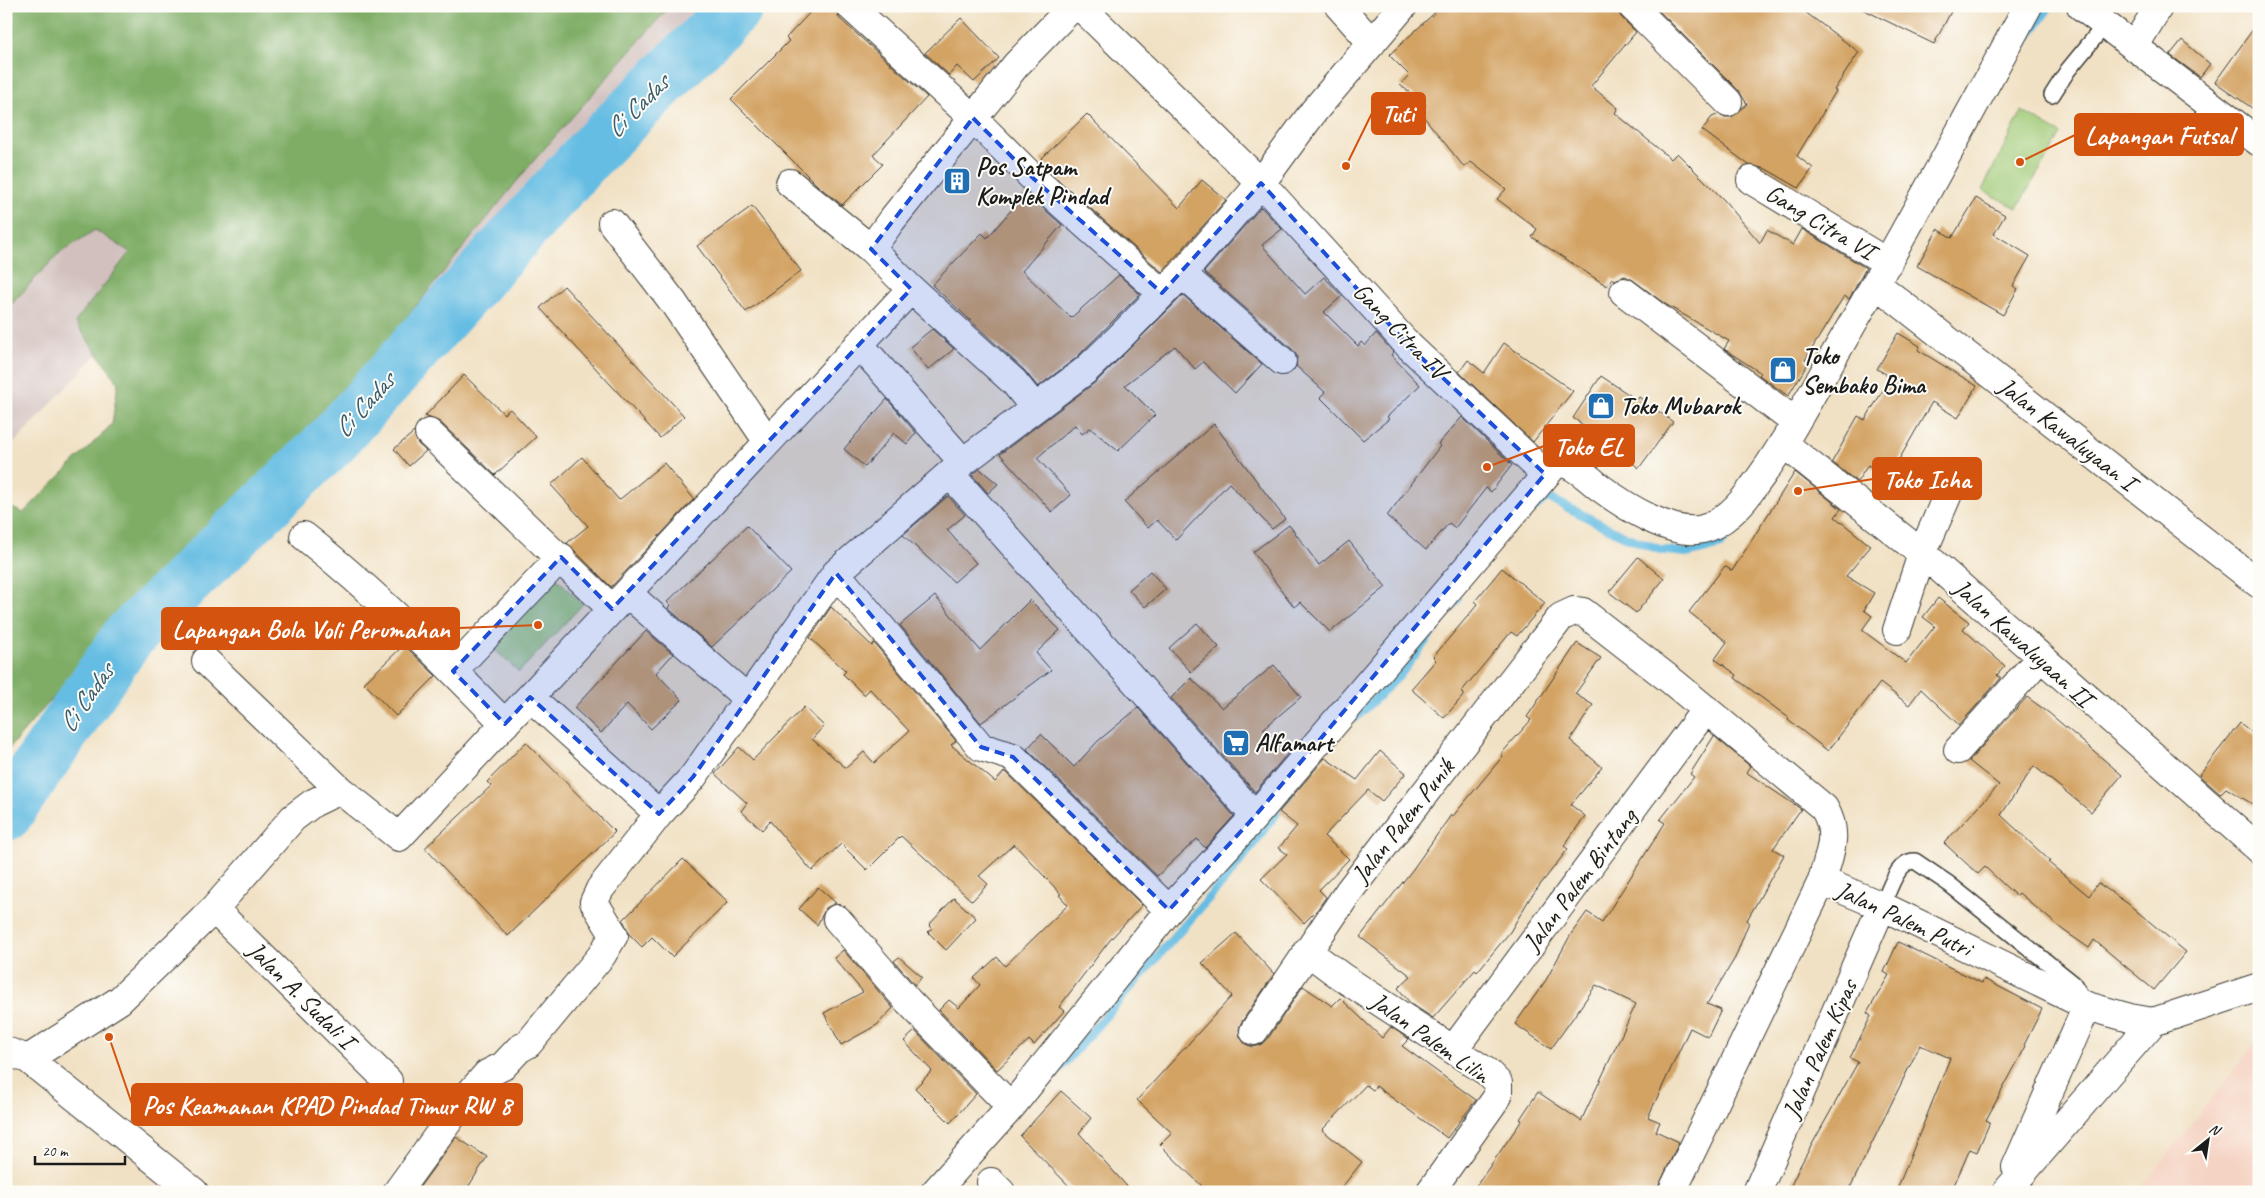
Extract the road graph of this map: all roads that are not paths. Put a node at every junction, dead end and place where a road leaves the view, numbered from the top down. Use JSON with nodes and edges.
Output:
{"nodes":[{"id":1,"x":850,"y":6,"type":"edge"},
{"id":2,"x":1073,"y":6,"type":"edge"},
{"id":3,"x":1080,"y":6,"type":"edge"},
{"id":4,"x":1339,"y":6,"type":"edge"},
{"id":5,"x":1403,"y":6,"type":"edge"},
{"id":6,"x":1632,"y":6,"type":"edge"},
{"id":7,"x":2028,"y":6,"type":"edge"},
{"id":8,"x":2081,"y":6,"type":"edge"},
{"id":9,"x":2159,"y":6,"type":"edge"},
{"id":10,"x":2104,"y":26,"type":"junction"},
{"id":11,"x":1372,"y":43,"type":"junction"},
{"id":12,"x":2134,"y":48,"type":"junction"},
{"id":13,"x":2052,"y":95,"type":"dead end"},
{"id":14,"x":1728,"y":102,"type":"dead end"},
{"id":15,"x":973,"y":118,"type":"junction"},
{"id":16,"x":2256,"y":135,"type":"edge"},
{"id":17,"x":1752,"y":180,"type":"dead end"},
{"id":18,"x":790,"y":183,"type":"dead end"},
{"id":19,"x":1261,"y":183,"type":"junction"},
{"id":20,"x":612,"y":223,"type":"dead end"},
{"id":21,"x":871,"y":248,"type":"junction"},
{"id":22,"x":1182,"y":274,"type":"junction"},
{"id":23,"x":1882,"y":281,"type":"junction"},
{"id":24,"x":911,"y":289,"type":"junction"},
{"id":25,"x":1624,"y":292,"type":"dead end"},
{"id":26,"x":1162,"y":294,"type":"junction"},
{"id":27,"x":860,"y":344,"type":"junction"},
{"id":28,"x":1282,"y":361,"type":"dead end"},
{"id":29,"x":1036,"y":408,"type":"junction"},
{"id":30,"x":1789,"y":432,"type":"junction"},
{"id":31,"x":429,"y":433,"type":"dead end"},
{"id":32,"x":768,"y":442,"type":"junction"},
{"id":33,"x":956,"y":468,"type":"junction"},
{"id":34,"x":1545,"y":474,"type":"junction"},
{"id":35,"x":1954,"y":480,"type":"dead end"},
{"id":36,"x":304,"y":536,"type":"dead end"},
{"id":37,"x":1922,"y":554,"type":"junction"},
{"id":38,"x":561,"y":558,"type":"junction"},
{"id":39,"x":836,"y":574,"type":"junction"},
{"id":40,"x":2259,"y":584,"type":"edge"},
{"id":41,"x":620,"y":600,"type":"junction"},
{"id":42,"x":1560,"y":617,"type":"joint"},
{"id":43,"x":1897,"y":630,"type":"dead end"},
{"id":44,"x":2040,"y":658,"type":"junction"},
{"id":45,"x":206,"y":661,"type":"dead end"},
{"id":46,"x":453,"y":671,"type":"junction"},
{"id":47,"x":530,"y":697,"type":"junction"},
{"id":48,"x":747,"y":698,"type":"junction"},
{"id":49,"x":1706,"y":709,"type":"junction"},
{"id":50,"x":504,"y":724,"type":"junction"},
{"id":51,"x":1958,"y":750,"type":"dead end"},
{"id":52,"x":340,"y":790,"type":"junction"},
{"id":53,"x":659,"y":814,"type":"junction"},
{"id":54,"x":1255,"y":816,"type":"junction"},
{"id":55,"x":2259,"y":849,"type":"edge"},
{"id":56,"x":1822,"y":881,"type":"junction"},
{"id":57,"x":1882,"y":906,"type":"junction"},
{"id":58,"x":214,"y":909,"type":"junction"},
{"id":59,"x":1169,"y":910,"type":"junction"},
{"id":60,"x":837,"y":919,"type":"dead end"},
{"id":61,"x":1307,"y":951,"type":"junction"},
{"id":62,"x":2259,"y":987,"type":"edge"},
{"id":63,"x":2087,"y":1006,"type":"junction"},
{"id":64,"x":2152,"y":1022,"type":"junction"},
{"id":65,"x":1254,"y":1031,"type":"dead end"},
{"id":66,"x":1453,"y":1050,"type":"junction"},
{"id":67,"x":17,"y":1055,"type":"edge"},
{"id":68,"x":388,"y":1082,"type":"dead end"},
{"id":69,"x":1011,"y":1107,"type":"junction"},
{"id":70,"x":194,"y":1192,"type":"edge"},
{"id":71,"x":397,"y":1192,"type":"edge"},
{"id":72,"x":935,"y":1192,"type":"edge"},
{"id":73,"x":1430,"y":1192,"type":"edge"},
{"id":74,"x":1672,"y":1192,"type":"edge"},
{"id":75,"x":1757,"y":1192,"type":"edge"},
{"id":76,"x":2006,"y":1192,"type":"edge"}],
"edges":[{"from":1,"to":15,"type":"street"},
{"from":2,"to":15,"type":"street"},
{"from":3,"to":19,"type":"street","name":"Gang Citra IV"},
{"from":4,"to":11,"type":"street"},
{"from":5,"to":11,"type":"street"},
{"from":6,"to":14,"type":"street"},
{"from":7,"to":23,"type":"street"},
{"from":8,"to":10,"type":"street"},
{"from":9,"to":12,"type":"street"},
{"from":10,"to":12,"type":"street"},
{"from":10,"to":13,"type":"lane"},
{"from":11,"to":19,"type":"street"},
{"from":12,"to":16,"type":"street"},
{"from":15,"to":21,"type":"street"},
{"from":15,"to":26,"type":"street"},
{"from":17,"to":23,"type":"street","name":"Gang Citra VI"},
{"from":18,"to":21,"type":"street"},
{"from":19,"to":22,"type":"street"},
{"from":19,"to":34,"type":"street","name":"Gang Citra IV"},
{"from":20,"to":32,"type":"street"},
{"from":21,"to":24,"type":"street"},
{"from":22,"to":26,"type":"street"},
{"from":22,"to":28,"type":"street"},
{"from":23,"to":30,"type":"street"},
{"from":23,"to":40,"type":"street","name":"Jalan Kawaluyaan I"},
{"from":24,"to":27,"type":"street"},
{"from":24,"to":29,"type":"street"},
{"from":25,"to":30,"type":"street","name":"Jalan Kawaluyaan II"},
{"from":26,"to":29,"type":"street"},
{"from":27,"to":32,"type":"street"},
{"from":27,"to":33,"type":"street"},
{"from":29,"to":33,"type":"street"},
{"from":30,"to":34,"type":"street"},
{"from":30,"to":37,"type":"street","name":"Jalan Kawaluyaan II"},
{"from":31,"to":38,"type":"street"},
{"from":32,"to":41,"type":"street"},
{"from":33,"to":39,"type":"street"},
{"from":33,"to":54,"type":"street"},
{"from":34,"to":54,"type":"street"},
{"from":35,"to":37,"type":"street"},
{"from":36,"to":46,"type":"street"},
{"from":37,"to":43,"type":"street"},
{"from":37,"to":44,"type":"street","name":"Jalan Kawaluyaan II"},
{"from":38,"to":41,"type":"street"},
{"from":38,"to":46,"type":"street"},
{"from":39,"to":48,"type":"street"},
{"from":39,"to":59,"type":"street"},
{"from":41,"to":47,"type":"street"},
{"from":41,"to":48,"type":"street"},
{"from":42,"to":49,"type":"street","name":"Jalan Palem Putri"},
{"from":42,"to":61,"type":"street","name":"Jalan Palem Punik"},
{"from":44,"to":51,"type":"street"},
{"from":44,"to":55,"type":"street","name":"Jalan Kawaluyaan II"},
{"from":45,"to":52,"type":"street"},
{"from":46,"to":50,"type":"street"},
{"from":47,"to":50,"type":"street"},
{"from":47,"to":53,"type":"street"},
{"from":48,"to":53,"type":"street"},
{"from":49,"to":56,"type":"street","name":"Jalan Palem Putri"},
{"from":49,"to":66,"type":"street","name":"Jalan Palem Bintang"},
{"from":50,"to":52,"type":"street"},
{"from":52,"to":58,"type":"street"},
{"from":53,"to":71,"type":"street"},
{"from":54,"to":59,"type":"street"},
{"from":56,"to":57,"type":"street","name":"Jalan Palem Putri"},
{"from":56,"to":74,"type":"street"},
{"from":57,"to":63,"type":"street","name":"Jalan Palem Putri"},
{"from":57,"to":63,"type":"lane"},
{"from":57,"to":75,"type":"street","name":"Jalan Palem Kipas"},
{"from":58,"to":67,"type":"street"},
{"from":58,"to":68,"type":"street","name":"Jalan A. Sudali I"},
{"from":59,"to":69,"type":"street"},
{"from":60,"to":69,"type":"street"},
{"from":61,"to":65,"type":"street","name":"Jalan Palem Punik"},
{"from":61,"to":66,"type":"street","name":"Jalan Palem Lilin"},
{"from":62,"to":64,"type":"street"},
{"from":63,"to":64,"type":"street","name":"Jalan Palem Putri"},
{"from":63,"to":76,"type":"street"},
{"from":64,"to":76,"type":"street"},
{"from":66,"to":73,"type":"street","name":"Jalan Palem Lilin"},
{"from":67,"to":70,"type":"street"},
{"from":69,"to":72,"type":"street"}]}
